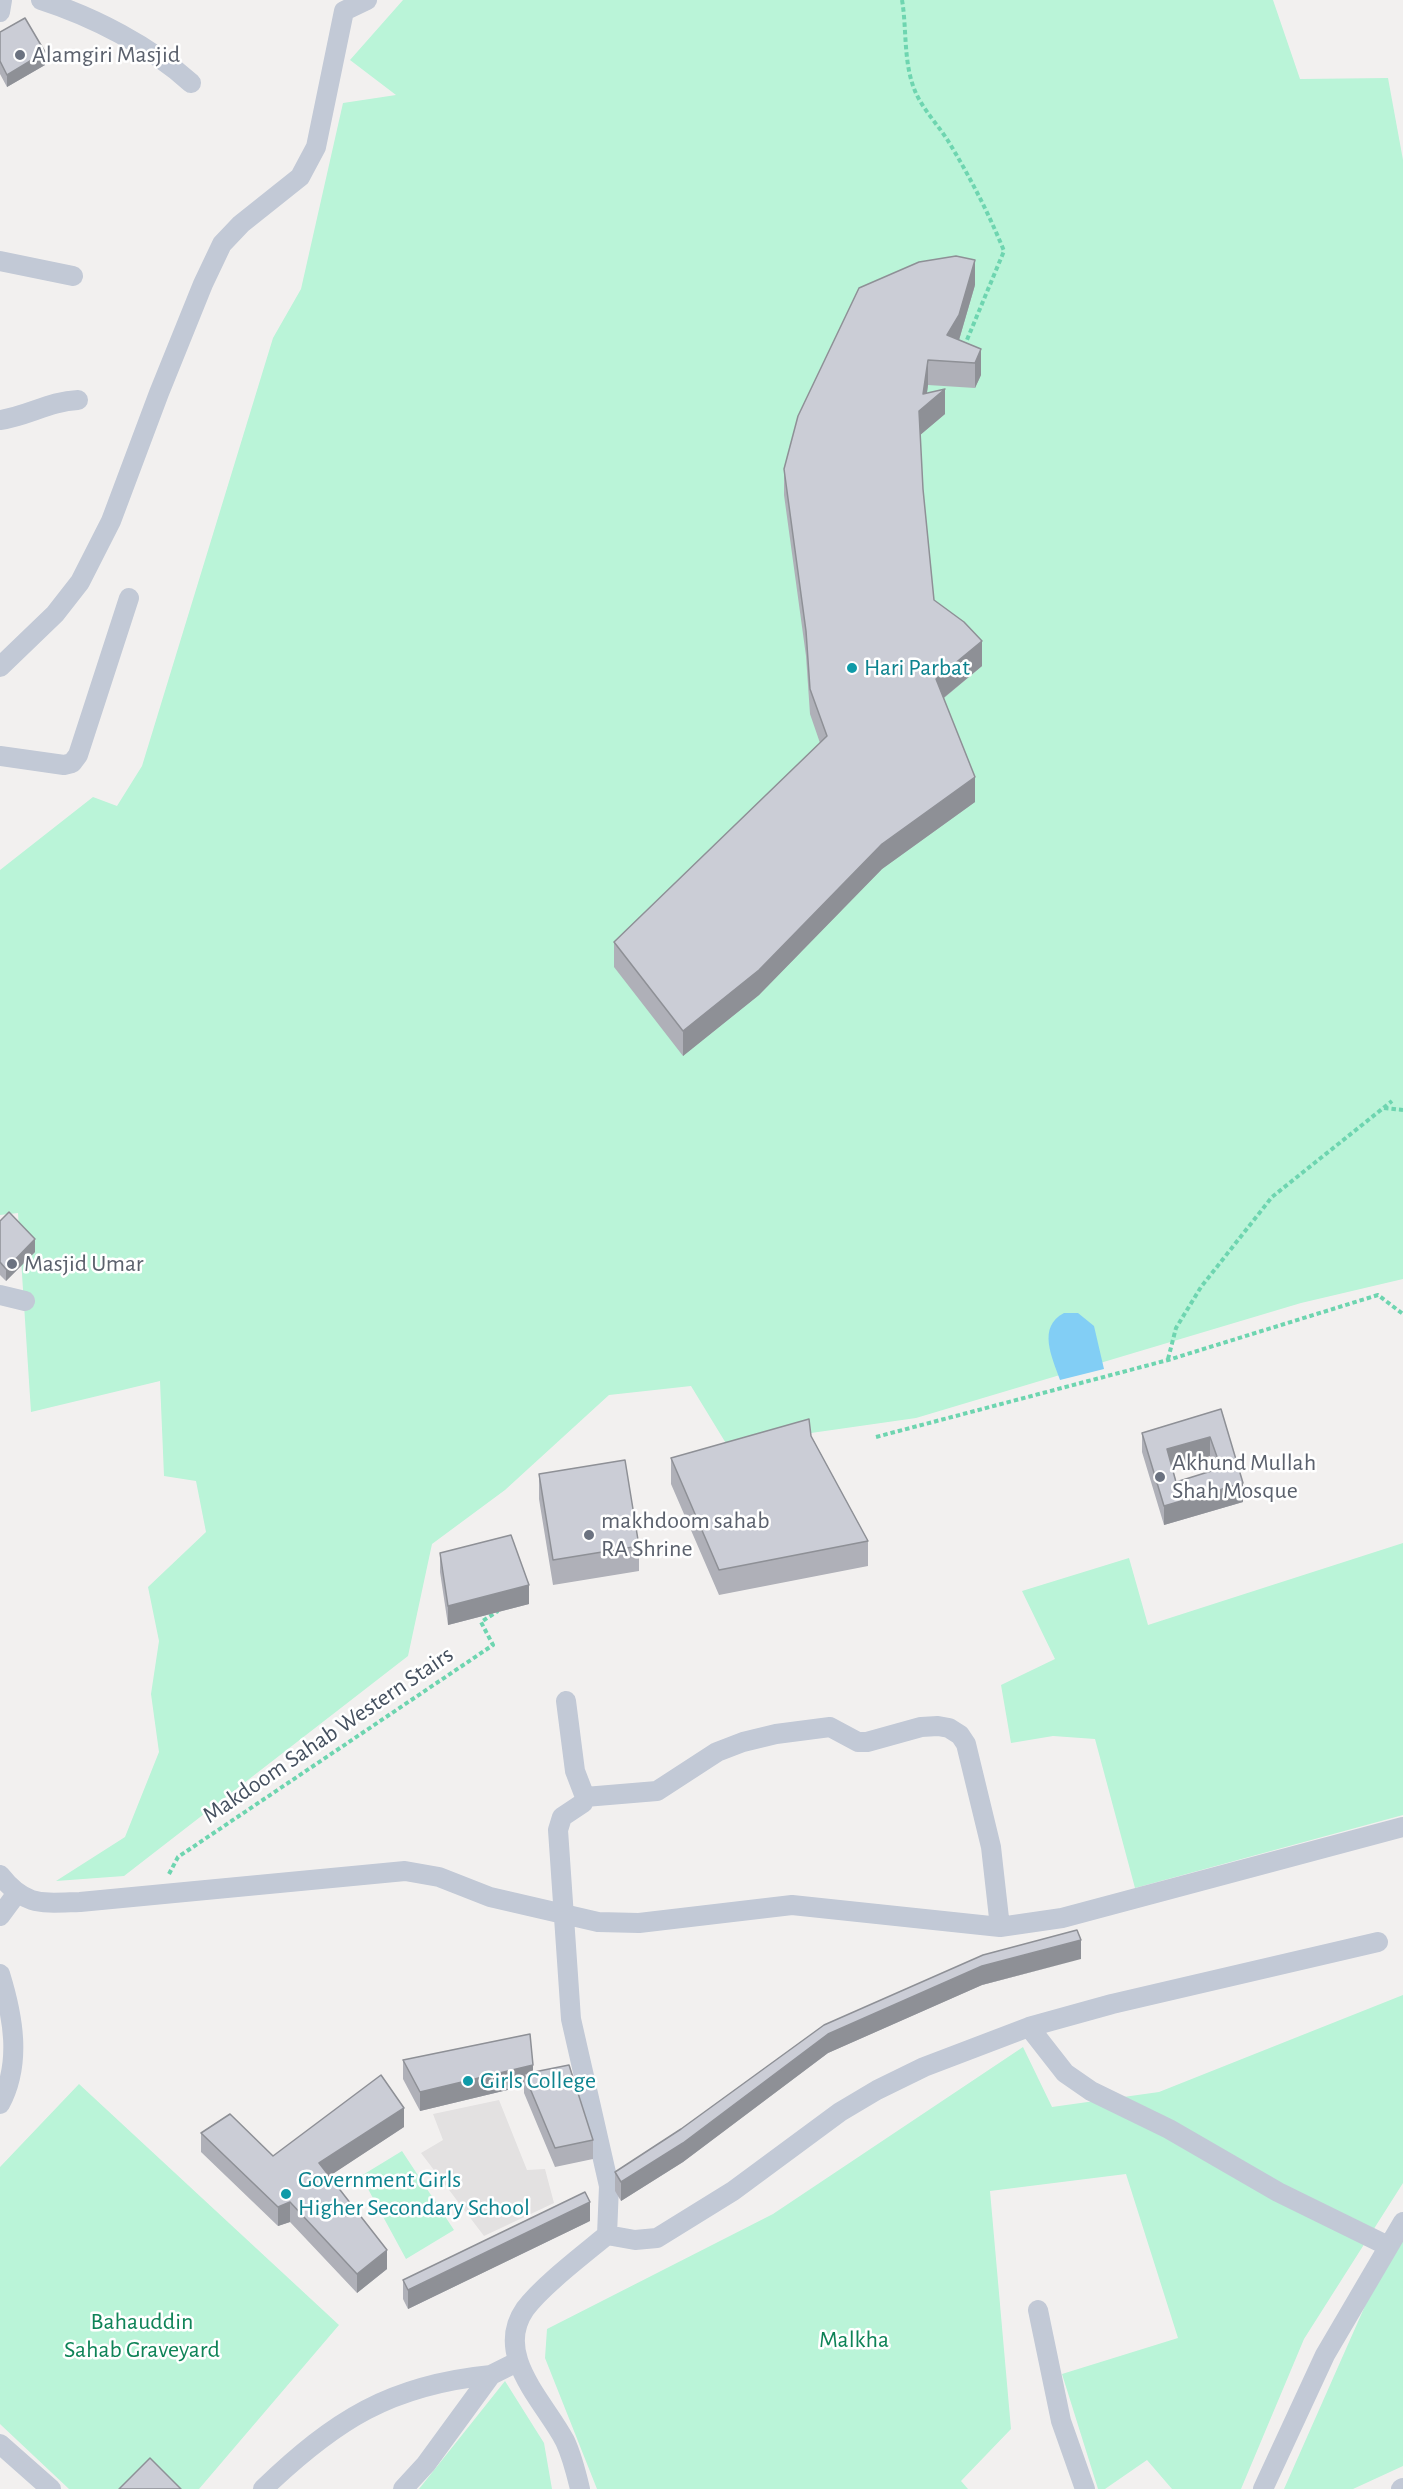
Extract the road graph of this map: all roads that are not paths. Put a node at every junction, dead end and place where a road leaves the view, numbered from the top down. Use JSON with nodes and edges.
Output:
{"nodes":[{"id":1,"x":2,"y":0,"type":"edge"},
{"id":2,"x":41,"y":0,"type":"edge"},
{"id":3,"x":367,"y":0,"type":"edge"},
{"id":4,"x":77,"y":5,"type":"edge"},
{"id":5,"x":0,"y":12,"type":"edge"},
{"id":6,"x":191,"y":84,"type":"dead end"},
{"id":7,"x":0,"y":261,"type":"edge"},
{"id":8,"x":73,"y":276,"type":"dead end"},
{"id":9,"x":78,"y":400,"type":"dead end"},
{"id":10,"x":0,"y":420,"type":"edge"},
{"id":11,"x":129,"y":598,"type":"dead end"},
{"id":12,"x":0,"y":668,"type":"edge"},
{"id":13,"x":0,"y":756,"type":"edge"},
{"id":14,"x":0,"y":1295,"type":"edge"},
{"id":15,"x":25,"y":1301,"type":"dead end"},
{"id":16,"x":566,"y":1701,"type":"dead end"},
{"id":17,"x":585,"y":1797,"type":"junction"},
{"id":18,"x":1403,"y":1827,"type":"edge"},
{"id":19,"x":0,"y":1875,"type":"edge"},
{"id":20,"x":16,"y":1893,"type":"junction"},
{"id":21,"x":0,"y":1916,"type":"edge"},
{"id":22,"x":563,"y":1916,"type":"junction"},
{"id":23,"x":999,"y":1927,"type":"junction"},
{"id":24,"x":1378,"y":1942,"type":"dead end"},
{"id":25,"x":0,"y":1974,"type":"edge"},
{"id":26,"x":3,"y":1991,"type":"edge"},
{"id":27,"x":1029,"y":2028,"type":"junction"},
{"id":28,"x":0,"y":2104,"type":"edge"},
{"id":29,"x":1403,"y":2223,"type":"edge"},
{"id":30,"x":607,"y":2235,"type":"junction"},
{"id":31,"x":1388,"y":2246,"type":"junction"},
{"id":32,"x":1038,"y":2310,"type":"dead end"},
{"id":33,"x":517,"y":2362,"type":"junction"},
{"id":34,"x":491,"y":2375,"type":"junction"},
{"id":35,"x":0,"y":2444,"type":"edge"},
{"id":36,"x":46,"y":2487,"type":"edge"},
{"id":37,"x":263,"y":2489,"type":"edge"},
{"id":38,"x":403,"y":2489,"type":"edge"},
{"id":39,"x":580,"y":2489,"type":"edge"},
{"id":40,"x":1085,"y":2489,"type":"edge"},
{"id":41,"x":1263,"y":2489,"type":"edge"}],
"edges":[{"from":1,"to":5,"type":"street"},
{"from":2,"to":4,"type":"street"},
{"from":3,"to":12,"type":"street"},
{"from":4,"to":6,"type":"street"},
{"from":7,"to":8,"type":"street"},
{"from":9,"to":10,"type":"street"},
{"from":11,"to":13,"type":"street"},
{"from":14,"to":15,"type":"street"},
{"from":16,"to":17,"type":"street"},
{"from":17,"to":22,"type":"street"},
{"from":17,"to":23,"type":"street"},
{"from":18,"to":23,"type":"street"},
{"from":19,"to":20,"type":"street"},
{"from":20,"to":21,"type":"street"},
{"from":20,"to":22,"type":"street"},
{"from":22,"to":23,"type":"street"},
{"from":22,"to":30,"type":"street"},
{"from":24,"to":27,"type":"street"},
{"from":25,"to":26,"type":"street"},
{"from":26,"to":28,"type":"street"},
{"from":27,"to":30,"type":"street"},
{"from":27,"to":31,"type":"street"},
{"from":29,"to":31,"type":"street"},
{"from":30,"to":33,"type":"street"},
{"from":31,"to":41,"type":"street"},
{"from":32,"to":40,"type":"street"},
{"from":33,"to":34,"type":"street"},
{"from":33,"to":39,"type":"street"},
{"from":34,"to":37,"type":"street"},
{"from":34,"to":38,"type":"street"},
{"from":35,"to":36,"type":"street"}]}
